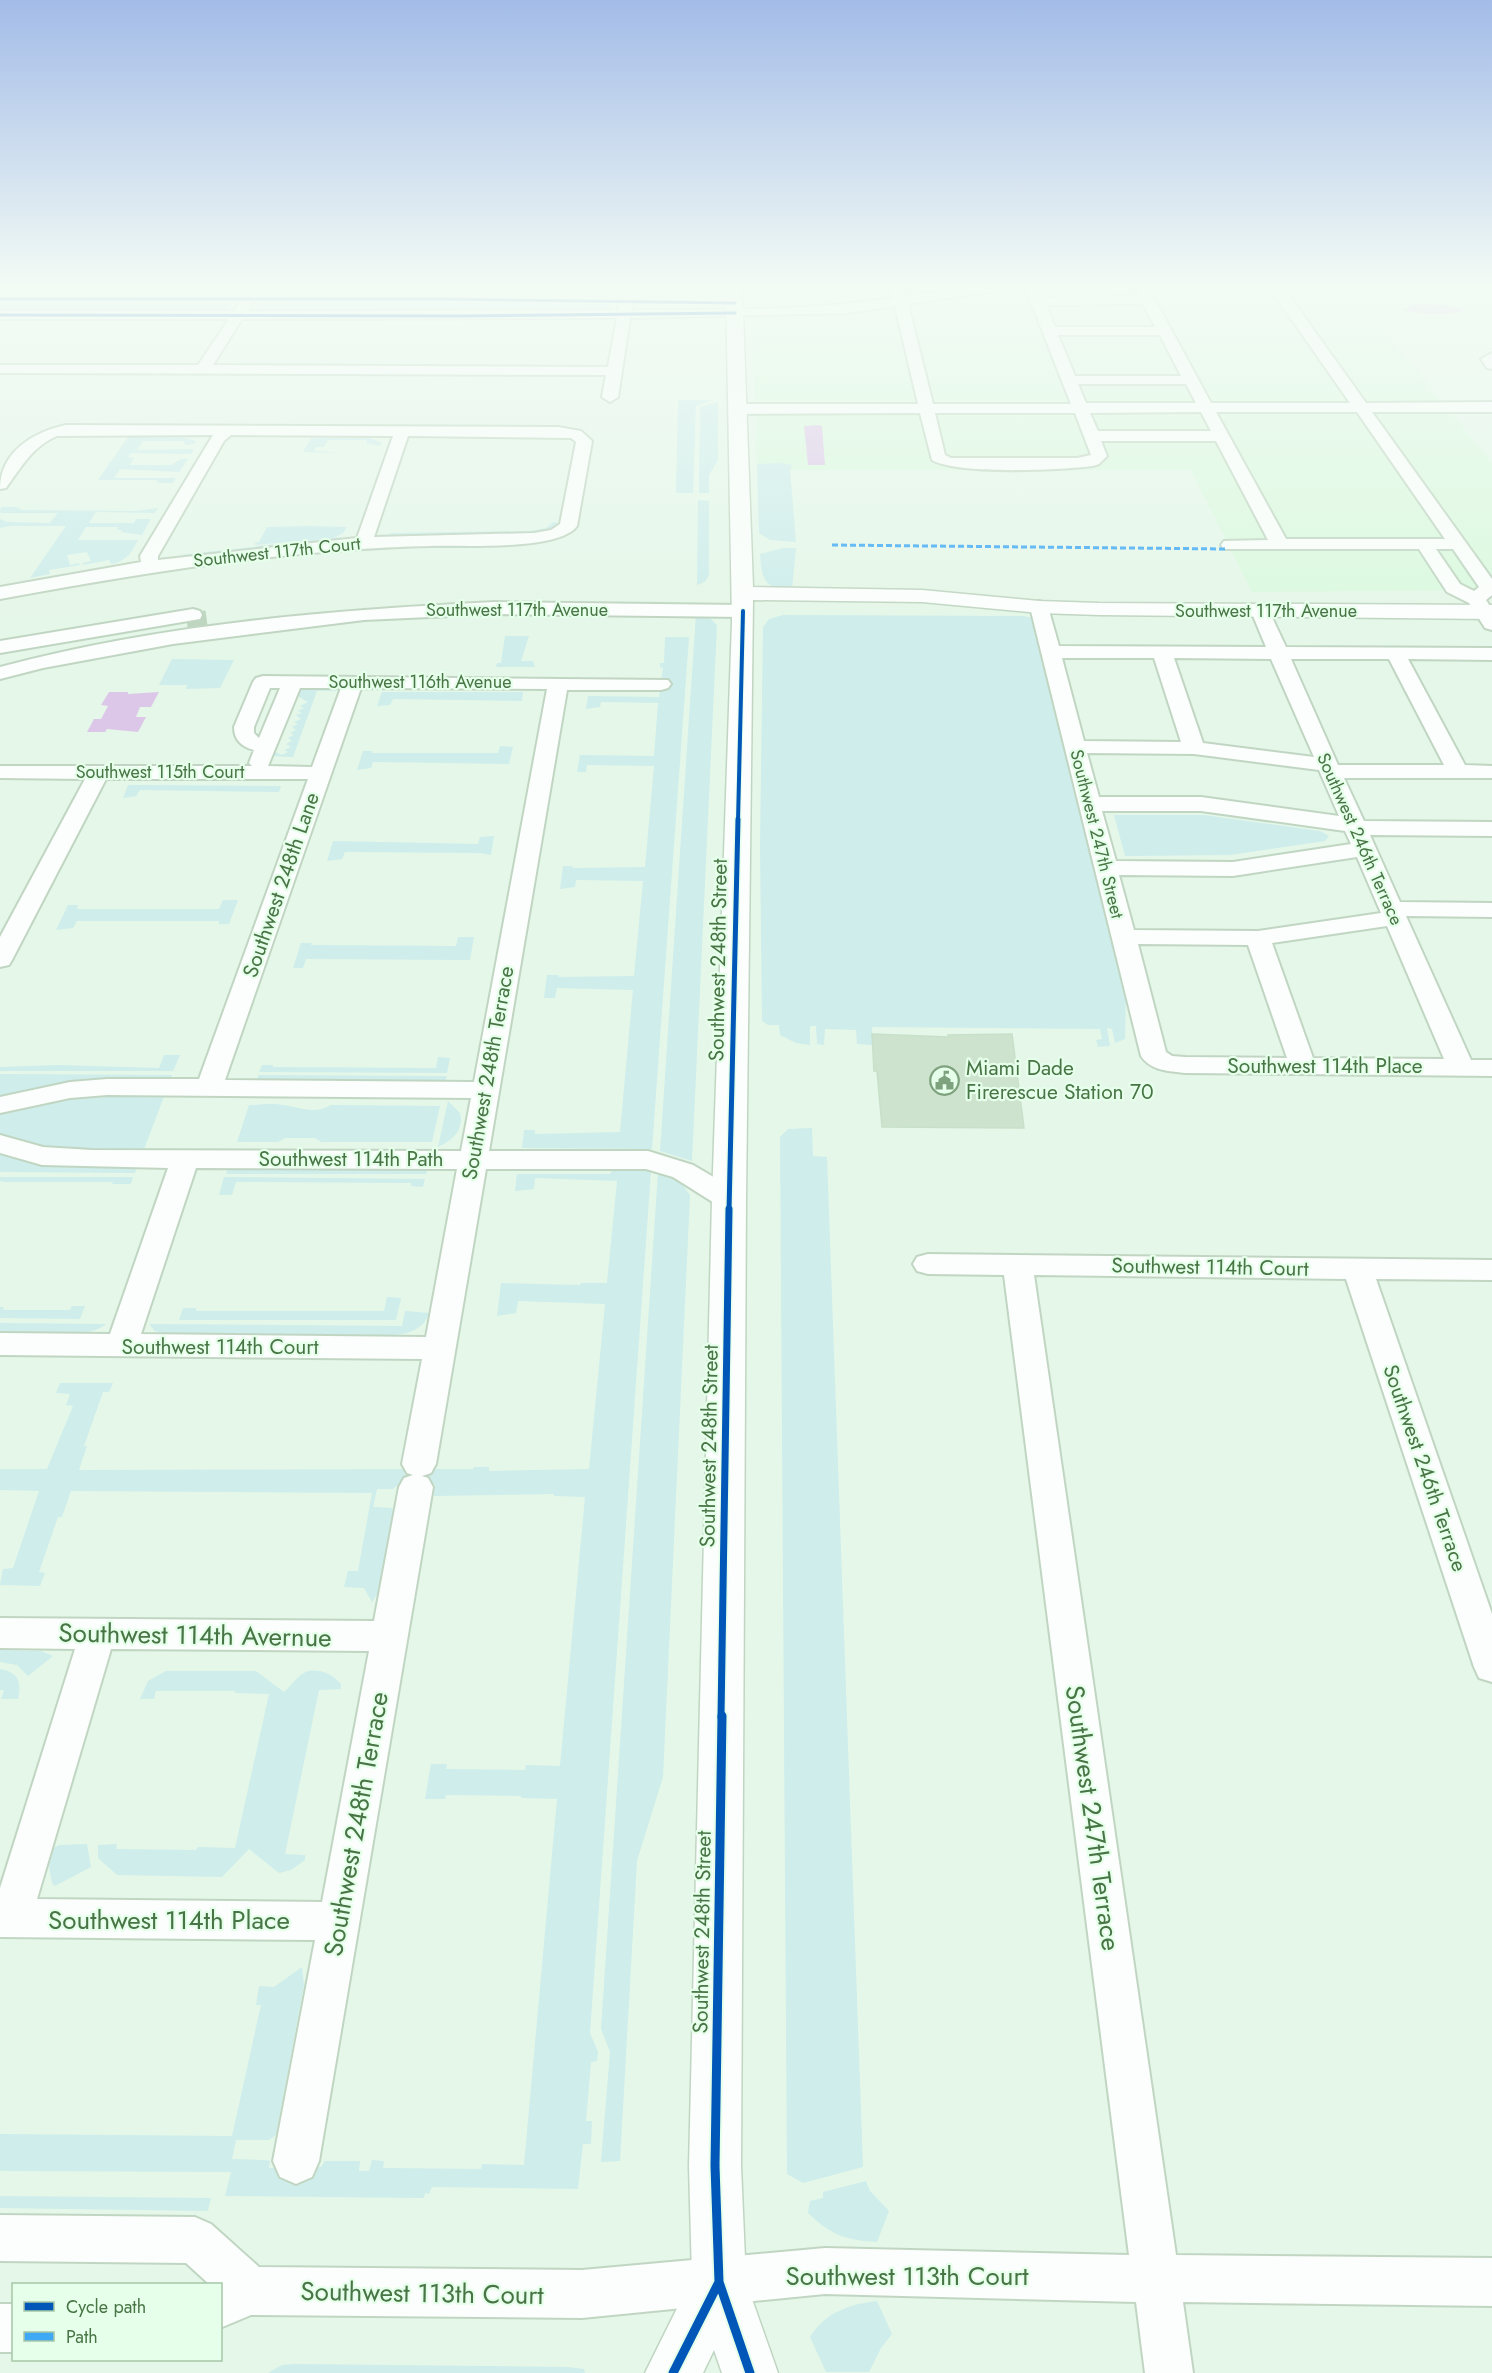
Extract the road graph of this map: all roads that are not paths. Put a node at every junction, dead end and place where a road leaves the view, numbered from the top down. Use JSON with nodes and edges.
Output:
{"nodes":[{"id":1,"x":738,"y":398,"type":"edge"},
{"id":2,"x":923,"y":398,"type":"edge"},
{"id":3,"x":1077,"y":398,"type":"edge"},
{"id":4,"x":1201,"y":398,"type":"edge"},
{"id":5,"x":1355,"y":398,"type":"edge"},
{"id":6,"x":1080,"y":407,"type":"junction"},
{"id":7,"x":1362,"y":407,"type":"junction"},
{"id":8,"x":1492,"y":407,"type":"edge"},
{"id":9,"x":925,"y":408,"type":"junction"},
{"id":10,"x":1206,"y":408,"type":"junction"},
{"id":11,"x":738,"y":409,"type":"junction"},
{"id":12,"x":226,"y":431,"type":"junction"},
{"id":13,"x":402,"y":432,"type":"junction"},
{"id":14,"x":1092,"y":436,"type":"junction"},
{"id":15,"x":1221,"y":436,"type":"junction"},
{"id":16,"x":0,"y":484,"type":"edge"},
{"id":17,"x":366,"y":542,"type":"junction"},
{"id":18,"x":1424,"y":544,"type":"junction"},
{"id":19,"x":1459,"y":544,"type":"junction"},
{"id":20,"x":1230,"y":545,"type":"dead end"},
{"id":21,"x":1280,"y":545,"type":"junction"},
{"id":22,"x":150,"y":566,"type":"junction"},
{"id":23,"x":0,"y":592,"type":"edge"},
{"id":24,"x":743,"y":602,"type":"junction"},
{"id":25,"x":1258,"y":604,"type":"junction"},
{"id":26,"x":1040,"y":607,"type":"junction"},
{"id":27,"x":1487,"y":609,"type":"edge"},
{"id":28,"x":187,"y":623,"type":"tunnel mouth"},
{"id":29,"x":88,"y":632,"type":"junction"},
{"id":30,"x":170,"y":632,"type":"junction"},
{"id":31,"x":0,"y":647,"type":"edge"},
{"id":32,"x":1051,"y":652,"type":"junction"},
{"id":33,"x":1162,"y":652,"type":"junction"},
{"id":34,"x":1279,"y":653,"type":"junction"},
{"id":35,"x":1395,"y":653,"type":"junction"},
{"id":36,"x":1492,"y":654,"type":"edge"},
{"id":37,"x":0,"y":673,"type":"edge"},
{"id":38,"x":352,"y":682,"type":"junction"},
{"id":39,"x":558,"y":683,"type":"junction"},
{"id":40,"x":661,"y":684,"type":"dead end"},
{"id":41,"x":1076,"y":747,"type":"junction"},
{"id":42,"x":1194,"y":748,"type":"junction"},
{"id":43,"x":1329,"y":768,"type":"junction"},
{"id":44,"x":0,"y":772,"type":"edge"},
{"id":45,"x":99,"y":772,"type":"junction"},
{"id":46,"x":256,"y":772,"type":"junction"},
{"id":47,"x":321,"y":772,"type":"junction"},
{"id":48,"x":1458,"y":772,"type":"junction"},
{"id":49,"x":1492,"y":772,"type":"edge"},
{"id":50,"x":1090,"y":804,"type":"junction"},
{"id":51,"x":1492,"y":829,"type":"edge"},
{"id":52,"x":1359,"y":837,"type":"junction"},
{"id":53,"x":1492,"y":846,"type":"edge"},
{"id":54,"x":1106,"y":868,"type":"junction"},
{"id":55,"x":1492,"y":910,"type":"edge"},
{"id":56,"x":1393,"y":914,"type":"junction"},
{"id":57,"x":1123,"y":937,"type":"junction"},
{"id":58,"x":1258,"y":938,"type":"junction"},
{"id":59,"x":0,"y":960,"type":"edge"},
{"id":60,"x":1158,"y":1060,"type":"joint"},
{"id":61,"x":1303,"y":1066,"type":"junction"},
{"id":62,"x":1461,"y":1068,"type":"junction"},
{"id":63,"x":1492,"y":1068,"type":"edge"},
{"id":64,"x":209,"y":1088,"type":"junction"},
{"id":65,"x":486,"y":1090,"type":"junction"},
{"id":66,"x":0,"y":1105,"type":"edge"},
{"id":67,"x":0,"y":1144,"type":"edge"},
{"id":68,"x":185,"y":1159,"type":"junction"},
{"id":69,"x":473,"y":1159,"type":"junction"},
{"id":70,"x":729,"y":1199,"type":"junction"},
{"id":71,"x":928,"y":1264,"type":"dead end"},
{"id":72,"x":1017,"y":1264,"type":"junction"},
{"id":73,"x":1358,"y":1269,"type":"junction"},
{"id":74,"x":1492,"y":1270,"type":"edge"},
{"id":75,"x":0,"y":1344,"type":"edge"},
{"id":76,"x":121,"y":1346,"type":"junction"},
{"id":77,"x":440,"y":1348,"type":"junction"},
{"id":78,"x":0,"y":1633,"type":"edge"},
{"id":79,"x":98,"y":1633,"type":"junction"},
{"id":80,"x":389,"y":1636,"type":"junction"},
{"id":81,"x":1492,"y":1667,"type":"edge"},
{"id":82,"x":6,"y":1918,"type":"edge"},
{"id":83,"x":338,"y":1921,"type":"junction"},
{"id":84,"x":296,"y":2161,"type":"dead end"},
{"id":85,"x":0,"y":2238,"type":"edge"},
{"id":86,"x":1156,"y":2278,"type":"junction"},
{"id":87,"x":719,"y":2282,"type":"junction"},
{"id":88,"x":1492,"y":2282,"type":"edge"},
{"id":89,"x":235,"y":2297,"type":"edge"},
{"id":90,"x":673,"y":2373,"type":"edge"},
{"id":91,"x":750,"y":2373,"type":"edge"},
{"id":92,"x":1169,"y":2373,"type":"edge"}],
"edges":[{"from":1,"to":11,"type":"street","name":"Southwest 248th Street"},
{"from":2,"to":9,"type":"street"},
{"from":3,"to":6,"type":"street"},
{"from":4,"to":10,"type":"street"},
{"from":5,"to":7,"type":"street"},
{"from":6,"to":9,"type":"street"},
{"from":6,"to":10,"type":"street"},
{"from":6,"to":14,"type":"street"},
{"from":7,"to":8,"type":"street"},
{"from":7,"to":10,"type":"street"},
{"from":7,"to":19,"type":"street"},
{"from":9,"to":11,"type":"street"},
{"from":9,"to":14,"type":"street"},
{"from":10,"to":15,"type":"street"},
{"from":11,"to":24,"type":"street","name":"Southwest 248th Street"},
{"from":12,"to":13,"type":"street"},
{"from":12,"to":16,"type":"street"},
{"from":12,"to":22,"type":"street"},
{"from":13,"to":17,"type":"street"},
{"from":13,"to":17,"type":"street","name":"Southwest 117th Court"},
{"from":14,"to":15,"type":"street"},
{"from":15,"to":21,"type":"street"},
{"from":17,"to":22,"type":"street","name":"Southwest 117th Court"},
{"from":18,"to":19,"type":"street"},
{"from":18,"to":21,"type":"street"},
{"from":18,"to":27,"type":"street"},
{"from":19,"to":27,"type":"street"},
{"from":20,"to":21,"type":"street"},
{"from":22,"to":23,"type":"street","name":"Southwest 117th Court"},
{"from":24,"to":26,"type":"street","name":"Southwest 117th Avenue"},
{"from":24,"to":29,"type":"street","name":"Southwest 117th Avenue"},
{"from":24,"to":30,"type":"street","name":"Southwest 117th Avenue"},
{"from":24,"to":70,"type":"street","name":"Southwest 248th Street"},
{"from":25,"to":26,"type":"street","name":"Southwest 117th Avenue"},
{"from":25,"to":27,"type":"street","name":"Southwest 117th Avenue"},
{"from":25,"to":34,"type":"street","name":"Southwest 246th Terrace"},
{"from":26,"to":32,"type":"street","name":"Southwest 247th Street"},
{"from":28,"to":30,"type":"street"},
{"from":29,"to":30,"type":"street"},
{"from":29,"to":31,"type":"street"},
{"from":30,"to":37,"type":"street","name":"Southwest 117th Avenue"},
{"from":32,"to":33,"type":"street"},
{"from":32,"to":41,"type":"street","name":"Southwest 247th Street"},
{"from":33,"to":34,"type":"street"},
{"from":33,"to":42,"type":"street"},
{"from":34,"to":35,"type":"street"},
{"from":34,"to":43,"type":"street","name":"Southwest 246th Terrace"},
{"from":35,"to":36,"type":"street"},
{"from":35,"to":48,"type":"street"},
{"from":38,"to":39,"type":"street","name":"Southwest 116th Avenue"},
{"from":38,"to":46,"type":"street","name":"Southwest 116th Avenue"},
{"from":38,"to":47,"type":"street","name":"Southwest 248th Lane"},
{"from":39,"to":40,"type":"street","name":"Southwest 116th Avenue"},
{"from":39,"to":65,"type":"street","name":"Southwest 248th Terrace"},
{"from":41,"to":42,"type":"street"},
{"from":41,"to":50,"type":"street","name":"Southwest 247th Street"},
{"from":42,"to":43,"type":"street"},
{"from":43,"to":48,"type":"street"},
{"from":43,"to":52,"type":"street","name":"Southwest 246th Terrace"},
{"from":44,"to":45,"type":"street","name":"Southwest 115th Court"},
{"from":45,"to":46,"type":"street","name":"Southwest 115th Court"},
{"from":45,"to":59,"type":"street"},
{"from":46,"to":47,"type":"street","name":"Southwest 115th Court"},
{"from":47,"to":64,"type":"street","name":"Southwest 248th Lane"},
{"from":48,"to":49,"type":"street"},
{"from":50,"to":52,"type":"street"},
{"from":50,"to":54,"type":"street","name":"Southwest 247th Street"},
{"from":51,"to":52,"type":"street"},
{"from":52,"to":53,"type":"street"},
{"from":52,"to":54,"type":"street"},
{"from":52,"to":56,"type":"street","name":"Southwest 246th Terrace"},
{"from":54,"to":57,"type":"street","name":"Southwest 247th Street"},
{"from":55,"to":56,"type":"street"},
{"from":56,"to":58,"type":"street"},
{"from":56,"to":62,"type":"street","name":"Southwest 246th Terrace"},
{"from":57,"to":58,"type":"street"},
{"from":57,"to":60,"type":"street","name":"Southwest 247th Street"},
{"from":58,"to":61,"type":"street"},
{"from":60,"to":61,"type":"street","name":"Southwest 114th Place"},
{"from":61,"to":62,"type":"street","name":"Southwest 114th Place"},
{"from":62,"to":63,"type":"street","name":"Southwest 114th Place"},
{"from":64,"to":65,"type":"street"},
{"from":64,"to":66,"type":"street"},
{"from":65,"to":69,"type":"street","name":"Southwest 248th Terrace"},
{"from":67,"to":68,"type":"street","name":"Southwest 114th Path"},
{"from":68,"to":69,"type":"street","name":"Southwest 114th Path"},
{"from":68,"to":76,"type":"street"},
{"from":69,"to":70,"type":"street","name":"Southwest 114th Path"},
{"from":69,"to":77,"type":"street","name":"Southwest 248th Terrace"},
{"from":70,"to":87,"type":"street","name":"Southwest 248th Street"},
{"from":71,"to":72,"type":"street","name":"Southwest 114th Court"},
{"from":72,"to":73,"type":"street","name":"Southwest 114th Court"},
{"from":72,"to":86,"type":"street","name":"Southwest 247th Terrace"},
{"from":73,"to":74,"type":"street","name":"Southwest 114th Court"},
{"from":73,"to":81,"type":"street","name":"Southwest 246th Terrace"},
{"from":75,"to":76,"type":"street","name":"Southwest 114th Court"},
{"from":76,"to":77,"type":"street","name":"Southwest 114th Court"},
{"from":77,"to":80,"type":"street","name":"Southwest 248th Terrace"},
{"from":78,"to":79,"type":"street","name":"Southwest 114th Avernue"},
{"from":79,"to":80,"type":"street","name":"Southwest 114th Avernue"},
{"from":79,"to":82,"type":"street"},
{"from":80,"to":83,"type":"street","name":"Southwest 248th Terrace"},
{"from":82,"to":83,"type":"street","name":"Southwest 114th Place"},
{"from":83,"to":84,"type":"street","name":"Southwest 248th Terrace"},
{"from":85,"to":89,"type":"street","name":"Southwest 113th Court"},
{"from":86,"to":87,"type":"street","name":"Southwest 113th Court"},
{"from":86,"to":88,"type":"street","name":"Southwest 113th Court"},
{"from":86,"to":92,"type":"street","name":"Southwest 247th Terrace"},
{"from":87,"to":89,"type":"street","name":"Southwest 113th Court"},
{"from":87,"to":90,"type":"street","name":"Southwest 248th Street"},
{"from":87,"to":91,"type":"street","name":"Southwest 248th Street"}]}
